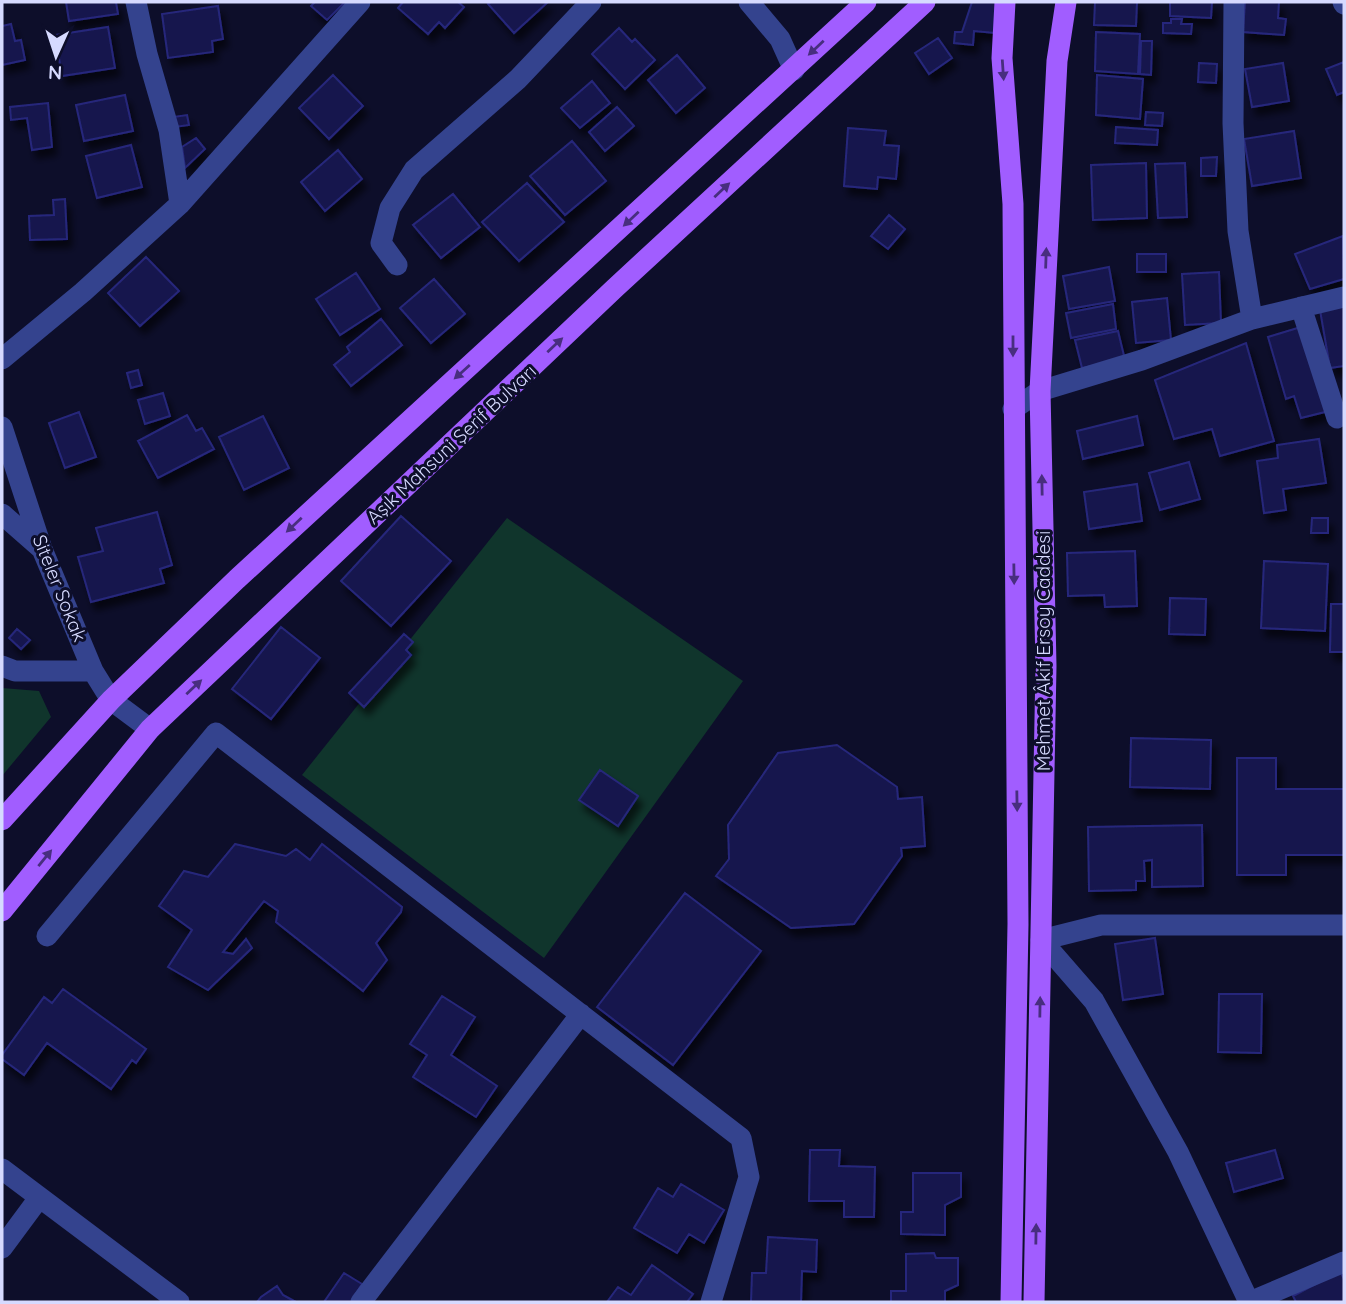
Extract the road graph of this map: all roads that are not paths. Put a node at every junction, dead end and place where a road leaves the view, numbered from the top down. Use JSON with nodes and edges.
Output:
{"nodes":[{"id":1,"x":136,"y":2,"type":"edge"},
{"id":2,"x":360,"y":2,"type":"edge"},
{"id":3,"x":591,"y":2,"type":"edge"},
{"id":4,"x":749,"y":2,"type":"edge"},
{"id":5,"x":866,"y":2,"type":"edge"},
{"id":6,"x":925,"y":2,"type":"edge"},
{"id":7,"x":1005,"y":2,"type":"edge"},
{"id":8,"x":1066,"y":2,"type":"edge"},
{"id":9,"x":1234,"y":2,"type":"edge"},
{"id":10,"x":794,"y":70,"type":"junction"},
{"id":11,"x":180,"y":204,"type":"junction"},
{"id":12,"x":397,"y":265,"type":"dead end"},
{"id":13,"x":1344,"y":297,"type":"edge"},
{"id":14,"x":1301,"y":307,"type":"junction"},
{"id":15,"x":1252,"y":319,"type":"junction"},
{"id":16,"x":2,"y":359,"type":"edge"},
{"id":17,"x":1040,"y":391,"type":"junction"},
{"id":18,"x":1013,"y":409,"type":"junction"},
{"id":19,"x":1337,"y":418,"type":"dead end"},
{"id":20,"x":2,"y":427,"type":"edge"},
{"id":21,"x":2,"y":514,"type":"edge"},
{"id":22,"x":42,"y":549,"type":"junction"},
{"id":23,"x":2,"y":666,"type":"edge"},
{"id":24,"x":93,"y":671,"type":"junction"},
{"id":25,"x":111,"y":700,"type":"junction"},
{"id":26,"x":150,"y":729,"type":"junction"},
{"id":27,"x":2,"y":820,"type":"edge"},
{"id":28,"x":2,"y":911,"type":"edge"},
{"id":29,"x":1344,"y":925,"type":"edge"},
{"id":30,"x":47,"y":936,"type":"dead end"},
{"id":31,"x":1041,"y":940,"type":"junction"},
{"id":32,"x":581,"y":1014,"type":"junction"},
{"id":33,"x":2,"y":1169,"type":"edge"},
{"id":34,"x":39,"y":1198,"type":"junction"},
{"id":35,"x":2,"y":1248,"type":"edge"},
{"id":36,"x":1344,"y":1262,"type":"edge"},
{"id":37,"x":179,"y":1302,"type":"edge"},
{"id":38,"x":360,"y":1302,"type":"edge"},
{"id":39,"x":711,"y":1302,"type":"edge"},
{"id":40,"x":1012,"y":1302,"type":"edge"},
{"id":41,"x":1034,"y":1302,"type":"edge"},
{"id":42,"x":1250,"y":1302,"type":"edge"}],
"edges":[{"from":1,"to":11,"type":"street"},
{"from":2,"to":11,"type":"street"},
{"from":3,"to":12,"type":"street"},
{"from":4,"to":10,"type":"street"},
{"from":5,"to":10,"type":"main road","one_way":true},
{"from":26,"to":6,"type":"main road","name":"Aşık Mahsuni Şerif Bulvarı","one_way":true},
{"from":7,"to":18,"type":"main road","name":"Mehmet Âkif Ersoy Caddesi","one_way":true},
{"from":17,"to":8,"type":"main road","name":"Mehmet Âkif Ersoy Caddesi","one_way":true},
{"from":9,"to":15,"type":"street"},
{"from":10,"to":25,"type":"main road","one_way":true},
{"from":11,"to":16,"type":"street"},
{"from":13,"to":14,"type":"street"},
{"from":14,"to":15,"type":"street"},
{"from":14,"to":19,"type":"street"},
{"from":15,"to":17,"type":"street"},
{"from":17,"to":18,"type":"street"},
{"from":31,"to":17,"type":"main road","name":"Mehmet Âkif Ersoy Caddesi","one_way":true},
{"from":18,"to":40,"type":"main road","name":"Mehmet Âkif Ersoy Caddesi","one_way":true},
{"from":20,"to":22,"type":"street","name":"Siteler Sokak"},
{"from":21,"to":22,"type":"street"},
{"from":22,"to":24,"type":"street","name":"Siteler Sokak"},
{"from":23,"to":24,"type":"street"},
{"from":24,"to":25,"type":"street","name":"Siteler Sokak"},
{"from":25,"to":26,"type":"street","name":"Siteler Sokak"},
{"from":25,"to":27,"type":"main road"},
{"from":28,"to":26,"type":"main road","name":"Aşık Mahsuni Şerif Bulvarı","one_way":true},
{"from":29,"to":31,"type":"street"},
{"from":30,"to":32,"type":"street"},
{"from":41,"to":31,"type":"main road","name":"Mehmet Âkif Ersoy Caddesi","one_way":true},
{"from":31,"to":42,"type":"street"},
{"from":32,"to":38,"type":"street"},
{"from":32,"to":39,"type":"street"},
{"from":33,"to":34,"type":"street"},
{"from":34,"to":35,"type":"street"},
{"from":34,"to":37,"type":"street"},
{"from":36,"to":42,"type":"street"}]}
